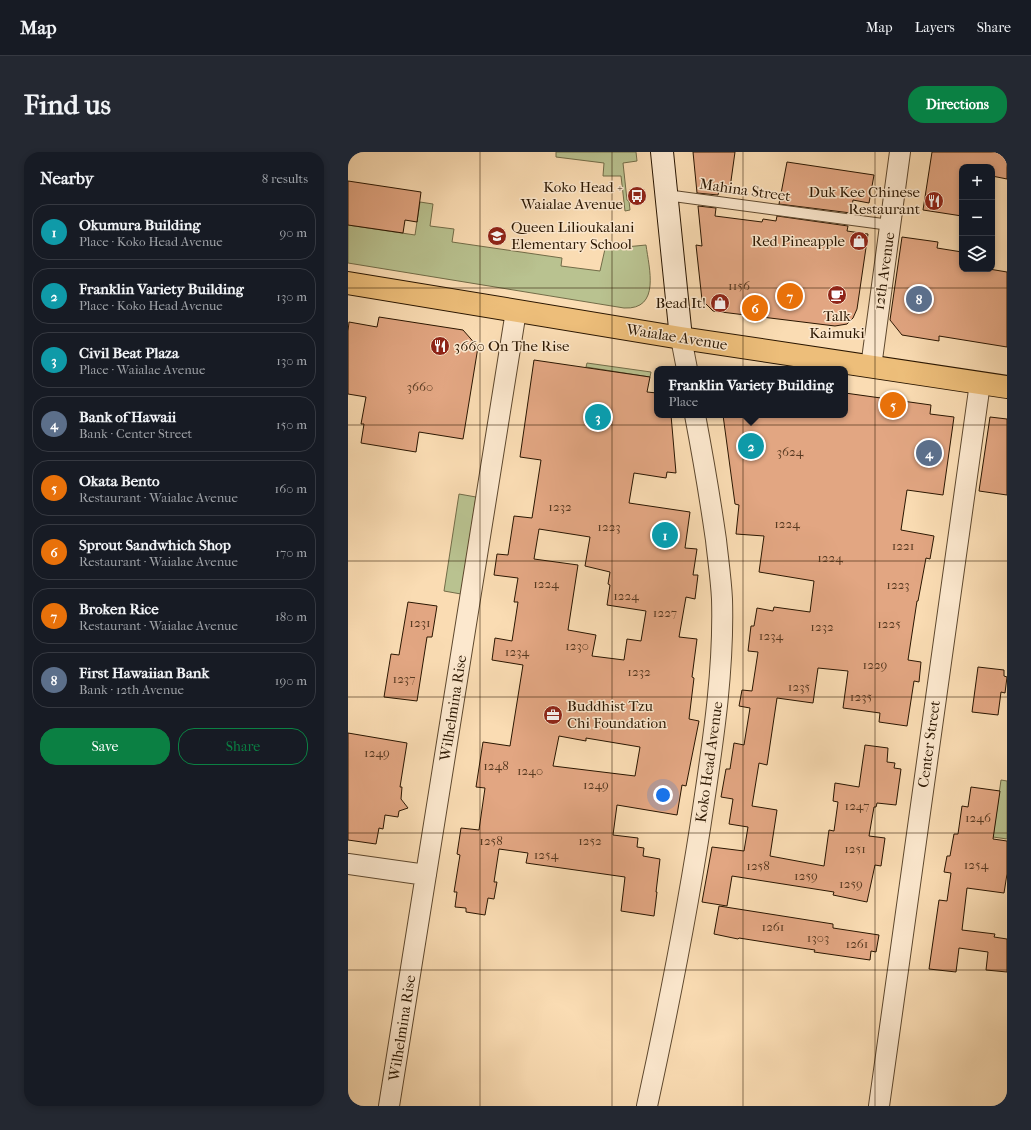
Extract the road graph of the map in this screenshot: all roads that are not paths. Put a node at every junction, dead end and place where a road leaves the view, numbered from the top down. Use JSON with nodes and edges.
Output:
{"nodes":[{"id":1,"x":662,"y":152,"type":"edge"},
{"id":2,"x":900,"y":152,"type":"edge"},
{"id":3,"x":666,"y":194,"type":"junction"},
{"id":4,"x":890,"y":225,"type":"junction"},
{"id":5,"x":348,"y":283,"type":"edge"},
{"id":6,"x":516,"y":311,"type":"junction"},
{"id":7,"x":681,"y":338,"type":"junction"},
{"id":8,"x":686,"y":366,"type":"edge"},
{"id":9,"x":871,"y":367,"type":"junction"},
{"id":10,"x":980,"y":383,"type":"junction"},
{"id":11,"x":1007,"y":387,"type":"edge"},
{"id":12,"x":696,"y":418,"type":"edge"},
{"id":13,"x":348,"y":864,"type":"edge"},
{"id":14,"x":426,"y":876,"type":"junction"},
{"id":15,"x":389,"y":1106,"type":"edge"},
{"id":16,"x":647,"y":1106,"type":"edge"},
{"id":17,"x":879,"y":1106,"type":"edge"}],
"edges":[{"from":1,"to":3,"type":"street"},
{"from":2,"to":4,"type":"street","name":"12th Avenue"},
{"from":3,"to":4,"type":"lane","name":"Mahina Street"},
{"from":3,"to":7,"type":"street"},
{"from":4,"to":9,"type":"street","name":"12th Avenue"},
{"from":5,"to":6,"type":"main road","name":"Waialae Avenue"},
{"from":6,"to":7,"type":"main road","name":"Waialae Avenue"},
{"from":6,"to":14,"type":"street","name":"Wilhelmina Rise"},
{"from":7,"to":8,"type":"street"},
{"from":7,"to":9,"type":"main road","name":"Waialae Avenue"},
{"from":9,"to":10,"type":"main road","name":"Waialae Avenue"},
{"from":10,"to":11,"type":"main road","name":"Waialae Avenue"},
{"from":10,"to":17,"type":"street","name":"Center Street"},
{"from":12,"to":16,"type":"street","name":"Koko Head Avenue"},
{"from":13,"to":14,"type":"street"},
{"from":14,"to":15,"type":"street","name":"Wilhelmina Rise"}]}
